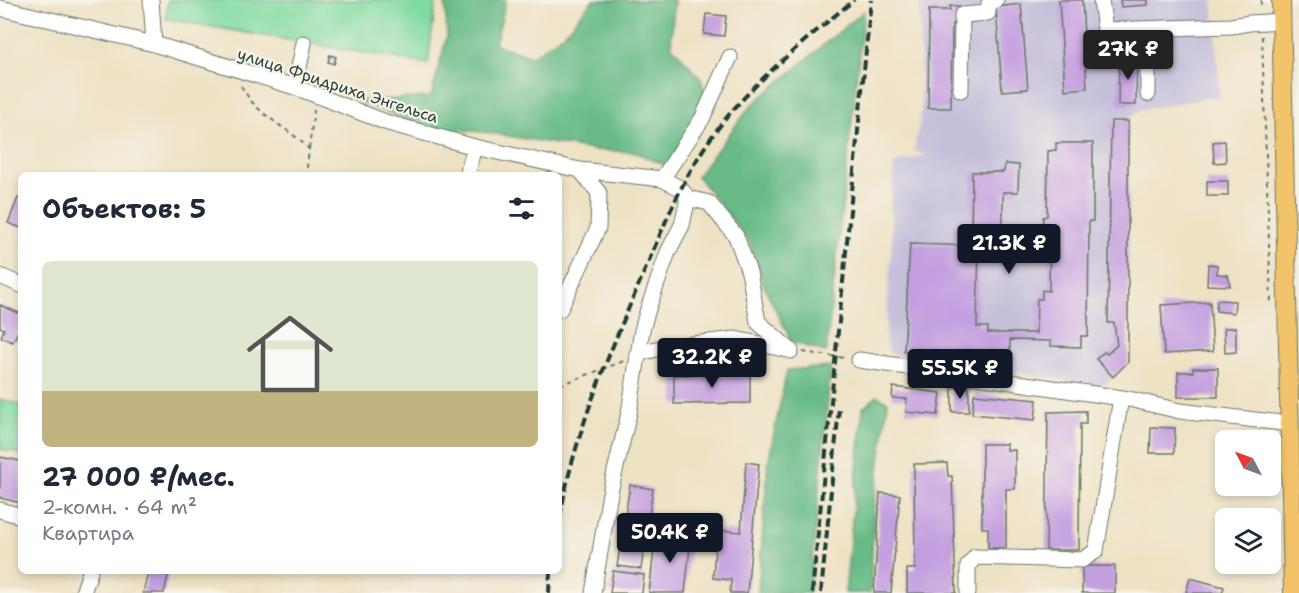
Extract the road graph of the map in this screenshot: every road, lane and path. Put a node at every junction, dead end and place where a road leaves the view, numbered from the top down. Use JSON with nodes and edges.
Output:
{"nodes":[{"id":1,"x":151,"y":0,"type":"edge"},
{"id":2,"x":996,"y":0,"type":"edge"},
{"id":3,"x":1101,"y":0,"type":"edge"},
{"id":4,"x":1261,"y":0,"type":"edge"},
{"id":5,"x":1281,"y":0,"type":"edge"},
{"id":6,"x":0,"y":8,"type":"edge"},
{"id":7,"x":1282,"y":21,"type":"junction"},
{"id":8,"x":1262,"y":22,"type":"junction"},
{"id":9,"x":1148,"y":29,"type":"junction"},
{"id":10,"x":304,"y":43,"type":"dead end"},
{"id":11,"x":154,"y":44,"type":"junction"},
{"id":12,"x":730,"y":57,"type":"dead end"},
{"id":13,"x":226,"y":66,"type":"junction"},
{"id":14,"x":295,"y":87,"type":"junction"},
{"id":15,"x":961,"y":90,"type":"dead end"},
{"id":16,"x":1148,"y":94,"type":"dead end"},
{"id":17,"x":315,"y":96,"type":"junction"},
{"id":18,"x":475,"y":147,"type":"junction"},
{"id":19,"x":309,"y":149,"type":"junction"},
{"id":20,"x":580,"y":170,"type":"junction"},
{"id":21,"x":306,"y":172,"type":"edge"},
{"id":22,"x":468,"y":172,"type":"edge"},
{"id":23,"x":663,"y":179,"type":"junction"},
{"id":24,"x":688,"y":198,"type":"junction"},
{"id":25,"x":0,"y":276,"type":"edge"},
{"id":26,"x":18,"y":284,"type":"edge"},
{"id":27,"x":1270,"y":304,"type":"dead end"},
{"id":28,"x":562,"y":305,"type":"edge"},
{"id":29,"x":791,"y":351,"type":"junction"},
{"id":30,"x":637,"y":354,"type":"junction"},
{"id":31,"x":859,"y":360,"type":"joint"},
{"id":32,"x":562,"y":385,"type":"edge"},
{"id":33,"x":1121,"y":398,"type":"junction"},
{"id":34,"x":1290,"y":424,"type":"junction"},
{"id":35,"x":0,"y":510,"type":"edge"},
{"id":36,"x":18,"y":515,"type":"edge"},
{"id":37,"x":89,"y":574,"type":"edge"},
{"id":38,"x":83,"y":593,"type":"edge"},
{"id":39,"x":593,"y":593,"type":"edge"},
{"id":40,"x":968,"y":593,"type":"edge"},
{"id":41,"x":1293,"y":593,"type":"edge"}],
"edges":[{"from":1,"to":11,"type":"street"},
{"from":2,"to":15,"type":"street"},
{"from":3,"to":9,"type":"street"},
{"from":4,"to":8,"type":"path"},
{"from":5,"to":7,"type":"main road"},
{"from":6,"to":11,"type":"street","name":"улица Фридриха Энгельса"},
{"from":7,"to":8,"type":"street"},
{"from":7,"to":34,"type":"main road"},
{"from":8,"to":9,"type":"street"},
{"from":8,"to":27,"type":"path"},
{"from":9,"to":16,"type":"street"},
{"from":10,"to":14,"type":"street"},
{"from":11,"to":13,"type":"street","name":"улица Фридриха Энгельса"},
{"from":12,"to":23,"type":"street"},
{"from":13,"to":14,"type":"street","name":"улица Фридриха Энгельса"},
{"from":13,"to":19,"type":"path"},
{"from":14,"to":17,"type":"street","name":"улица Фридриха Энгельса"},
{"from":17,"to":18,"type":"street","name":"улица Фридриха Энгельса"},
{"from":17,"to":19,"type":"path"},
{"from":18,"to":20,"type":"street","name":"улица Фридриха Энгельса"},
{"from":18,"to":22,"type":"street"},
{"from":19,"to":21,"type":"path"},
{"from":20,"to":23,"type":"street","name":"улица Фридриха Энгельса"},
{"from":20,"to":28,"type":"street"},
{"from":23,"to":24,"type":"street"},
{"from":24,"to":29,"type":"street"},
{"from":24,"to":30,"type":"street"},
{"from":25,"to":26,"type":"street"},
{"from":29,"to":30,"type":"street"},
{"from":29,"to":31,"type":"path"},
{"from":30,"to":32,"type":"path"},
{"from":30,"to":39,"type":"street"},
{"from":31,"to":33,"type":"street"},
{"from":33,"to":34,"type":"street"},
{"from":33,"to":40,"type":"street"},
{"from":34,"to":41,"type":"main road"},
{"from":35,"to":36,"type":"street"},
{"from":37,"to":38,"type":"street"}]}
